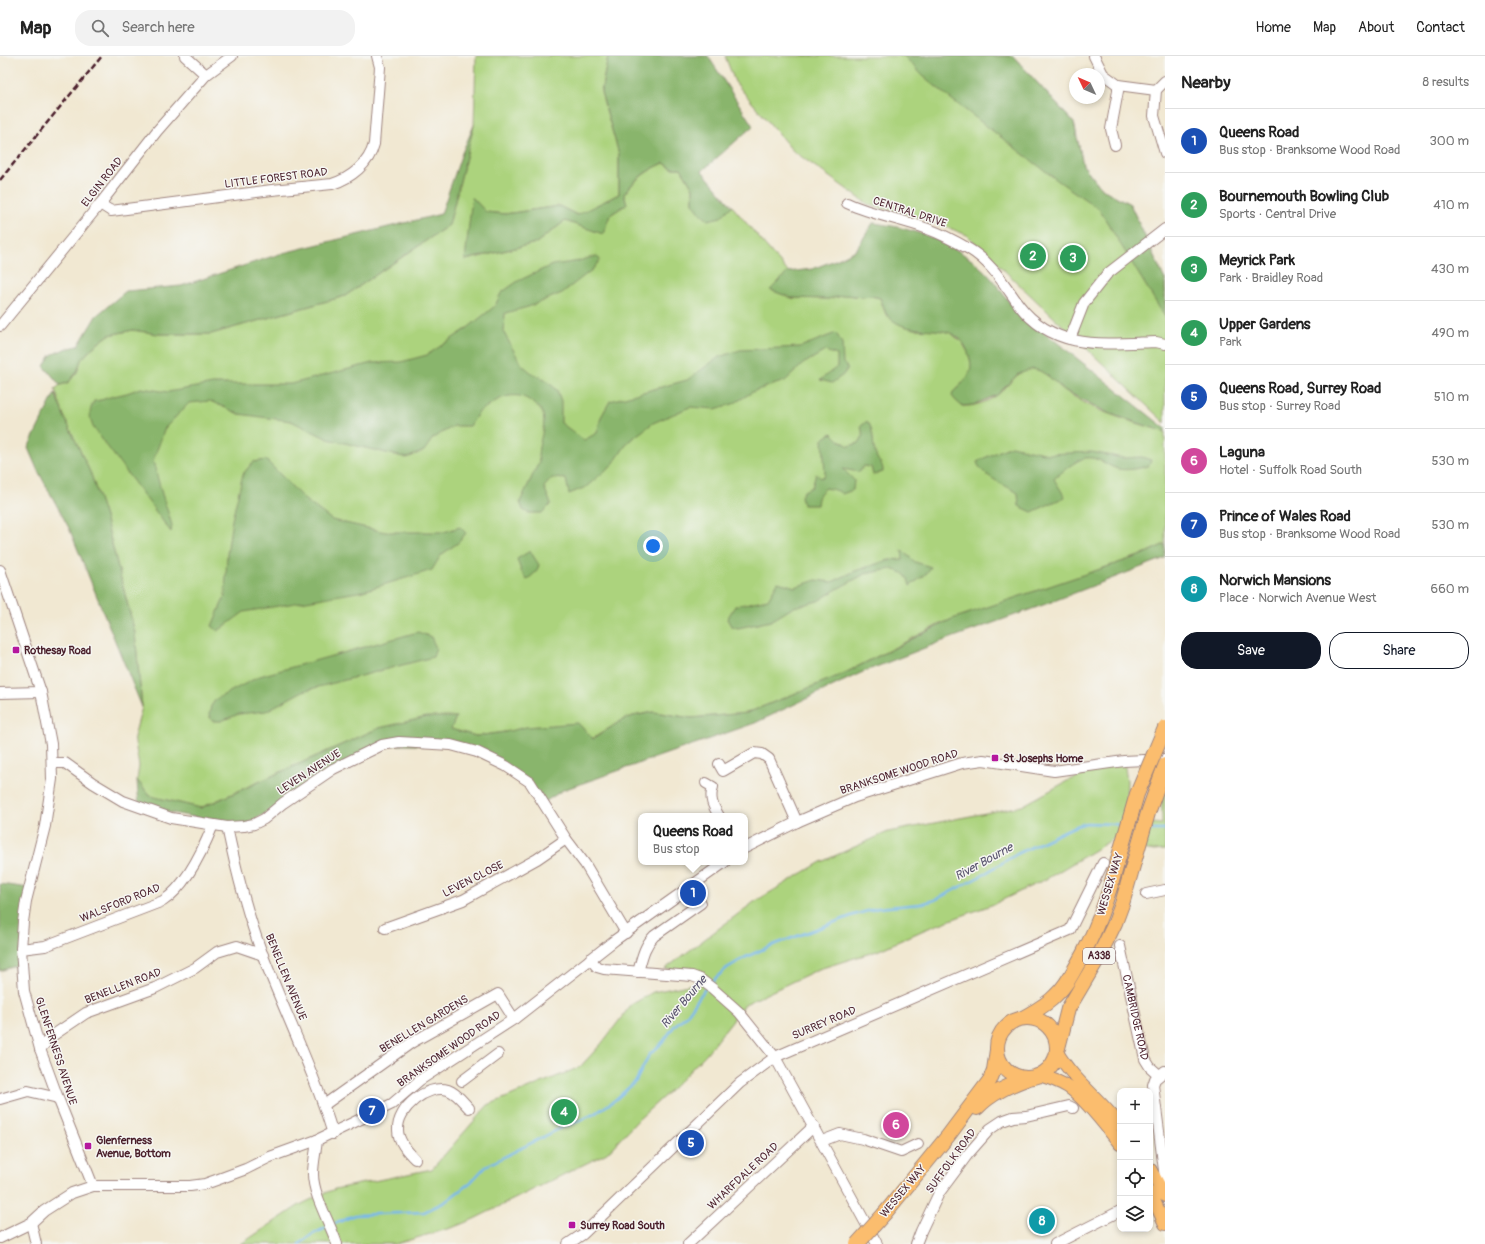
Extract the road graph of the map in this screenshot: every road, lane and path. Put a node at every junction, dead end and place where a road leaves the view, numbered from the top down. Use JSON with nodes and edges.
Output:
{"nodes":[{"id":1,"x":185,"y":56,"type":"edge"},
{"id":2,"x":232,"y":56,"type":"edge"},
{"id":3,"x":377,"y":56,"type":"edge"},
{"id":4,"x":1094,"y":56,"type":"edge"},
{"id":5,"x":206,"y":75,"type":"junction"},
{"id":6,"x":1165,"y":81,"type":"edge"},
{"id":7,"x":1118,"y":86,"type":"junction"},
{"id":8,"x":1156,"y":90,"type":"junction"},
{"id":9,"x":1115,"y":145,"type":"dead end"},
{"id":10,"x":1165,"y":153,"type":"edge"},
{"id":11,"x":847,"y":203,"type":"dead end"},
{"id":12,"x":100,"y":204,"type":"junction"},
{"id":13,"x":1165,"y":229,"type":"edge"},
{"id":14,"x":0,"y":326,"type":"edge"},
{"id":15,"x":1070,"y":339,"type":"junction"},
{"id":16,"x":1165,"y":344,"type":"edge"},
{"id":17,"x":0,"y":570,"type":"edge"},
{"id":18,"x":41,"y":692,"type":"junction"},
{"id":19,"x":0,"y":693,"type":"edge"},
{"id":20,"x":1165,"y":728,"type":"edge"},
{"id":21,"x":1165,"y":759,"type":"edge"},
{"id":22,"x":52,"y":763,"type":"junction"},
{"id":23,"x":719,"y":764,"type":"dead end"},
{"id":24,"x":1165,"y":765,"type":"edge"},
{"id":25,"x":712,"y":784,"type":"dead end"},
{"id":26,"x":717,"y":813,"type":"edge"},
{"id":27,"x":797,"y":822,"type":"junction"},
{"id":28,"x":213,"y":825,"type":"junction"},
{"id":29,"x":227,"y":827,"type":"junction"},
{"id":30,"x":566,"y":839,"type":"junction"},
{"id":31,"x":748,"y":846,"type":"edge"},
{"id":32,"x":1103,"y":863,"type":"dead end"},
{"id":33,"x":721,"y":865,"type":"edge"},
{"id":34,"x":1165,"y":890,"type":"edge"},
{"id":35,"x":1149,"y":892,"type":"dead end"},
{"id":36,"x":701,"y":903,"type":"dead end"},
{"id":37,"x":385,"y":928,"type":"dead end"},
{"id":38,"x":626,"y":933,"type":"junction"},
{"id":39,"x":1120,"y":946,"type":"dead end"},
{"id":40,"x":21,"y":949,"type":"junction"},
{"id":41,"x":263,"y":955,"type":"junction"},
{"id":42,"x":590,"y":959,"type":"junction"},
{"id":43,"x":638,"y":972,"type":"junction"},
{"id":44,"x":1023,"y":1018,"type":"junction"},
{"id":45,"x":514,"y":1019,"type":"junction"},
{"id":46,"x":40,"y":1048,"type":"junction"},
{"id":47,"x":997,"y":1050,"type":"junction"},
{"id":48,"x":1057,"y":1050,"type":"junction"},
{"id":49,"x":498,"y":1054,"type":"dead end"},
{"id":50,"x":775,"y":1056,"type":"junction"},
{"id":51,"x":759,"y":1070,"type":"junction"},
{"id":52,"x":1162,"y":1073,"type":"edge"},
{"id":53,"x":1035,"y":1077,"type":"junction"},
{"id":54,"x":462,"y":1081,"type":"dead end"},
{"id":55,"x":791,"y":1088,"type":"junction"},
{"id":56,"x":1153,"y":1088,"type":"edge"},
{"id":57,"x":58,"y":1098,"type":"junction"},
{"id":58,"x":0,"y":1099,"type":"edge"},
{"id":59,"x":324,"y":1105,"type":"junction"},
{"id":60,"x":468,"y":1108,"type":"dead end"},
{"id":61,"x":1073,"y":1108,"type":"dead end"},
{"id":62,"x":1153,"y":1117,"type":"edge"},
{"id":63,"x":1117,"y":1119,"type":"edge"},
{"id":64,"x":814,"y":1126,"type":"junction"},
{"id":65,"x":332,"y":1134,"type":"junction"},
{"id":66,"x":948,"y":1136,"type":"junction"},
{"id":67,"x":317,"y":1140,"type":"junction"},
{"id":68,"x":822,"y":1141,"type":"junction"},
{"id":69,"x":1117,"y":1141,"type":"edge"},
{"id":70,"x":918,"y":1144,"type":"dead end"},
{"id":71,"x":415,"y":1159,"type":"dead end"},
{"id":72,"x":1153,"y":1174,"type":"edge"},
{"id":73,"x":1165,"y":1178,"type":"edge"},
{"id":74,"x":93,"y":1186,"type":"junction"},
{"id":75,"x":1152,"y":1196,"type":"edge"},
{"id":76,"x":1165,"y":1196,"type":"edge"},
{"id":77,"x":1117,"y":1213,"type":"edge"},
{"id":78,"x":31,"y":1223,"type":"junction"},
{"id":79,"x":1165,"y":1224,"type":"edge"},
{"id":80,"x":0,"y":1238,"type":"edge"},
{"id":81,"x":36,"y":1244,"type":"edge"},
{"id":82,"x":337,"y":1244,"type":"edge"},
{"id":83,"x":568,"y":1244,"type":"edge"},
{"id":84,"x":688,"y":1244,"type":"edge"},
{"id":85,"x":857,"y":1244,"type":"edge"},
{"id":86,"x":877,"y":1244,"type":"edge"},
{"id":87,"x":916,"y":1244,"type":"edge"},
{"id":88,"x":1055,"y":1244,"type":"edge"}],
"edges":[{"from":1,"to":5,"type":"street"},
{"from":2,"to":5,"type":"street"},
{"from":3,"to":12,"type":"street","name":"LITTLE FOREST ROAD"},
{"from":4,"to":7,"type":"street"},
{"from":5,"to":12,"type":"street","name":"ELGIN ROAD"},
{"from":6,"to":8,"type":"street"},
{"from":7,"to":8,"type":"street"},
{"from":7,"to":9,"type":"street"},
{"from":8,"to":10,"type":"street"},
{"from":11,"to":15,"type":"street","name":"CENTRAL DRIVE"},
{"from":12,"to":14,"type":"street","name":"ELGIN ROAD"},
{"from":13,"to":15,"type":"street"},
{"from":15,"to":16,"type":"street","name":"CENTRAL DRIVE"},
{"from":17,"to":18,"type":"street","name":"GLENFERNESS AVENUE"},
{"from":18,"to":19,"type":"street"},
{"from":18,"to":22,"type":"street","name":"GLENFERNESS AVENUE"},
{"from":20,"to":44,"type":"highway","name":"WESSEX WAY","number":"A338","bridge":true},
{"from":21,"to":27,"type":"street","name":"BRANKSOME WOOD ROAD"},
{"from":22,"to":28,"type":"street","name":"LEVEN AVENUE"},
{"from":22,"to":40,"type":"street","name":"GLENFERNESS AVENUE"},
{"from":23,"to":27,"type":"street"},
{"from":24,"to":48,"type":"highway","name":"WESSEX WAY","number":"A338"},
{"from":25,"to":26,"type":"street"},
{"from":27,"to":31,"type":"street","name":"BRANKSOME WOOD ROAD"},
{"from":28,"to":29,"type":"street","name":"LEVEN AVENUE"},
{"from":28,"to":40,"type":"street","name":"WALSFORD ROAD"},
{"from":29,"to":30,"type":"street","name":"LEVEN AVENUE"},
{"from":29,"to":41,"type":"street","name":"BENELLEN AVENUE"},
{"from":30,"to":37,"type":"street","name":"LEVEN CLOSE"},
{"from":30,"to":38,"type":"street","name":"LEVEN AVENUE"},
{"from":32,"to":50,"type":"street","name":"SURREY ROAD"},
{"from":33,"to":38,"type":"street","name":"BRANKSOME WOOD ROAD"},
{"from":34,"to":35,"type":"street"},
{"from":36,"to":43,"type":"street"},
{"from":38,"to":42,"type":"street","name":"BRANKSOME WOOD ROAD"},
{"from":39,"to":52,"type":"street","name":"CAMBRIDGE ROAD"},
{"from":40,"to":46,"type":"street","name":"GLENFERNESS AVENUE"},
{"from":41,"to":46,"type":"street","name":"BENELLEN ROAD"},
{"from":41,"to":59,"type":"street","name":"BENELLEN AVENUE"},
{"from":42,"to":43,"type":"street"},
{"from":42,"to":45,"type":"street","name":"BRANKSOME WOOD ROAD"},
{"from":43,"to":50,"type":"street"},
{"from":44,"to":47,"type":"highway"},
{"from":44,"to":48,"type":"highway"},
{"from":45,"to":59,"type":"street","name":"BENELLEN GARDENS"},
{"from":45,"to":65,"type":"street","name":"BRANKSOME WOOD ROAD"},
{"from":46,"to":57,"type":"street","name":"GLENFERNESS AVENUE"},
{"from":47,"to":53,"type":"highway"},
{"from":47,"to":66,"type":"highway","name":"WESSEX WAY"},
{"from":48,"to":53,"type":"highway"},
{"from":48,"to":63,"type":"main road"},
{"from":49,"to":54,"type":"street"},
{"from":50,"to":51,"type":"street","name":"SURREY ROAD"},
{"from":50,"to":55,"type":"street"},
{"from":51,"to":55,"type":"street"},
{"from":51,"to":83,"type":"street","name":"SURREY ROAD"},
{"from":52,"to":56,"type":"street","name":"CAMBRIDGE ROAD"},
{"from":53,"to":66,"type":"highway","name":"WESSEX WAY"},
{"from":53,"to":69,"type":"main road"},
{"from":55,"to":64,"type":"street"},
{"from":57,"to":58,"type":"street"},
{"from":57,"to":74,"type":"street","name":"GLENFERNESS AVENUE"},
{"from":59,"to":65,"type":"street","name":"BENELLEN AVENUE"},
{"from":60,"to":71,"type":"street"},
{"from":61,"to":87,"type":"street","name":"SUFFOLK ROAD"},
{"from":62,"to":73,"type":"street","name":"CAMBRIDGE ROAD"},
{"from":64,"to":68,"type":"street"},
{"from":64,"to":84,"type":"street","name":"WHARFDALE ROAD"},
{"from":65,"to":67,"type":"street","name":"BRANKSOME WOOD ROAD"},
{"from":66,"to":85,"type":"highway","name":"WESSEX WAY","bridge":true},
{"from":67,"to":74,"type":"street","name":"BRANKSOME WOOD ROAD"},
{"from":67,"to":82,"type":"street"},
{"from":68,"to":70,"type":"street"},
{"from":68,"to":86,"type":"street"},
{"from":72,"to":76,"type":"main road"},
{"from":74,"to":78,"type":"street","name":"BRANKSOME WOOD ROAD"},
{"from":75,"to":79,"type":"main road"},
{"from":77,"to":88,"type":"street"},
{"from":78,"to":80,"type":"street","name":"BRANKSOME WOOD ROAD"},
{"from":78,"to":81,"type":"street"}]}
